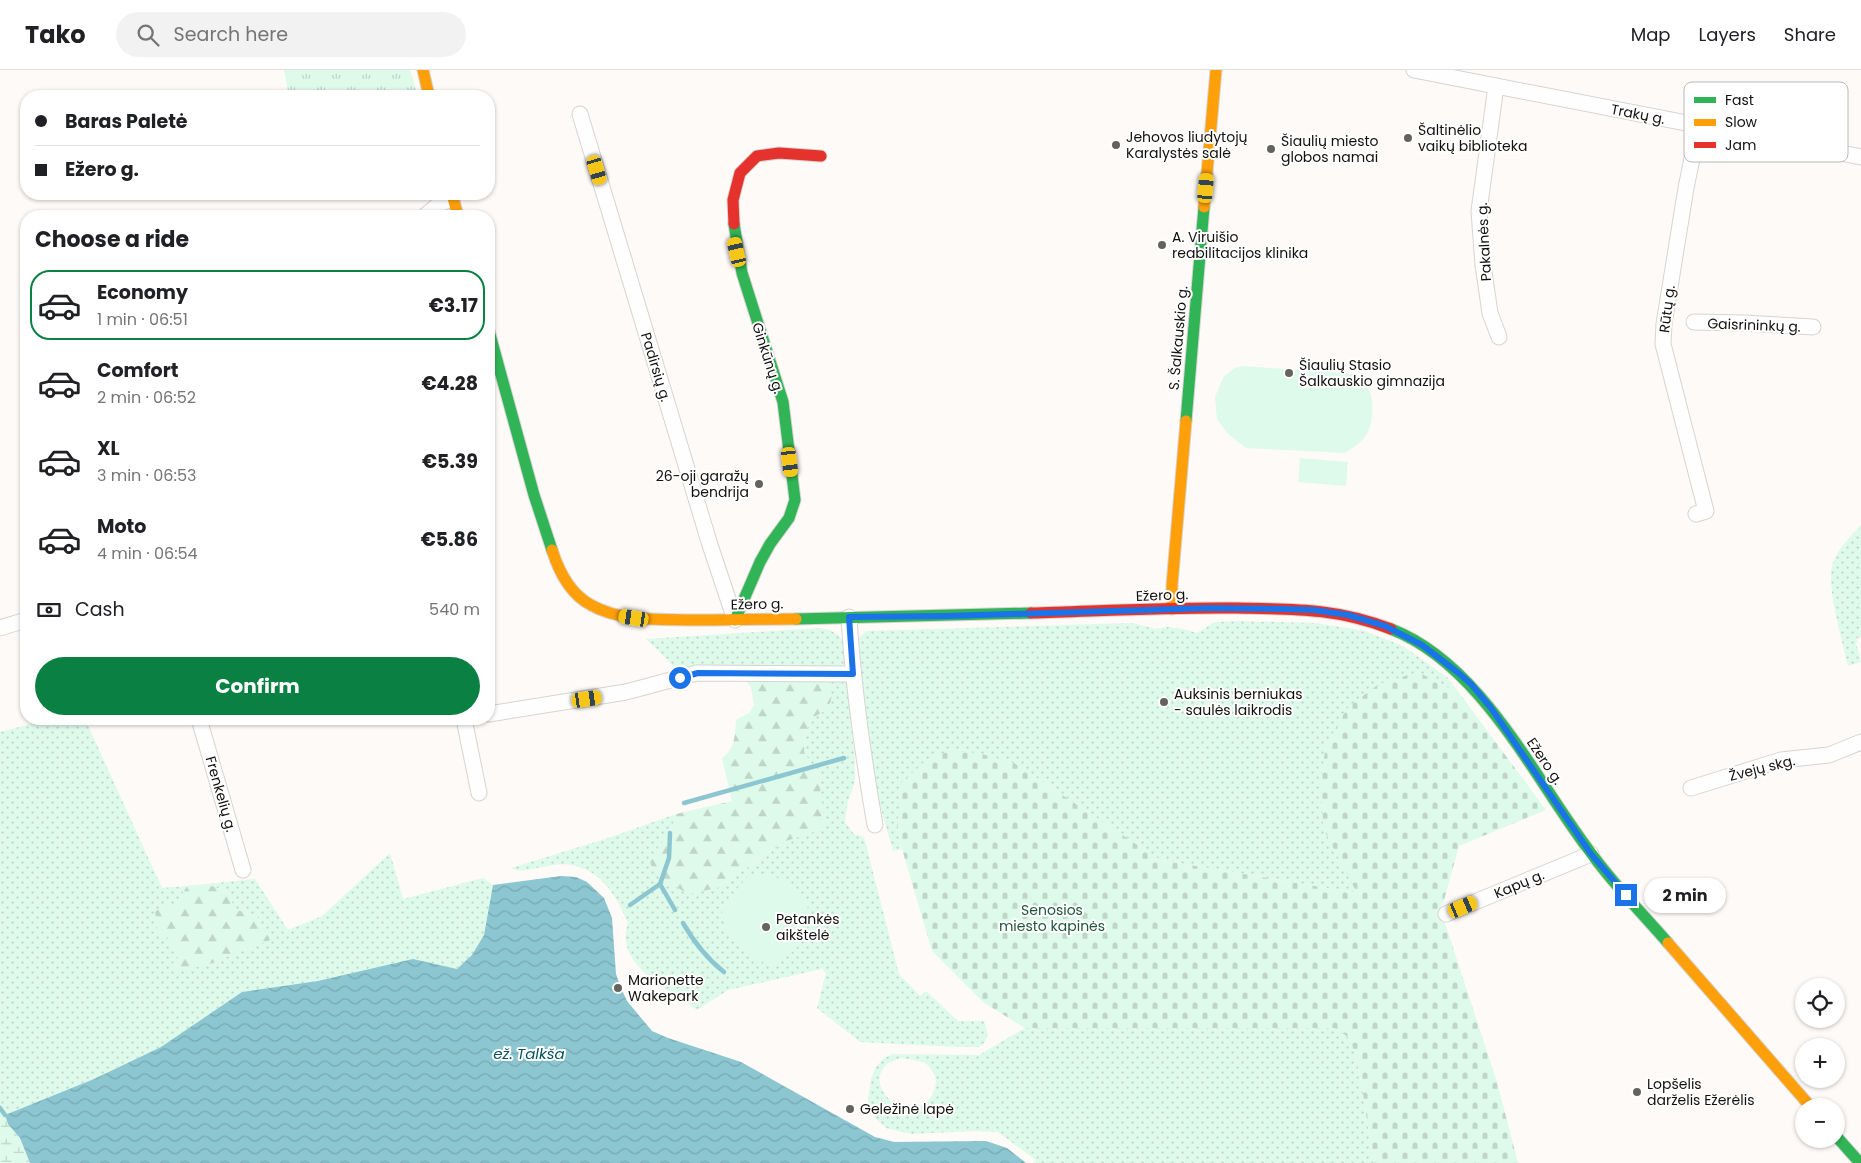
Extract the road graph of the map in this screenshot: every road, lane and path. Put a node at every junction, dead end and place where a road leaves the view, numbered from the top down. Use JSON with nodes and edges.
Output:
{"nodes":[{"id":1,"x":423,"y":70,"type":"edge"},
{"id":2,"x":1216,"y":70,"type":"edge"},
{"id":3,"x":1414,"y":70,"type":"edge"},
{"id":4,"x":1496,"y":86,"type":"junction"},
{"id":5,"x":428,"y":90,"type":"edge"},
{"id":6,"x":580,"y":114,"type":"dead end"},
{"id":7,"x":1684,"y":121,"type":"edge"},
{"id":8,"x":1848,"y":154,"type":"edge"},
{"id":9,"x":821,"y":156,"type":"dead end"},
{"id":10,"x":1861,"y":157,"type":"edge"},
{"id":11,"x":1692,"y":162,"type":"edge"},
{"id":12,"x":446,"y":200,"type":"edge"},
{"id":13,"x":432,"y":210,"type":"edge"},
{"id":14,"x":1694,"y":322,"type":"dead end"},
{"id":15,"x":1813,"y":327,"type":"dead end"},
{"id":16,"x":1499,"y":337,"type":"dead end"},
{"id":17,"x":495,"y":352,"type":"edge"},
{"id":18,"x":1696,"y":514,"type":"dead end"},
{"id":19,"x":1172,"y":609,"type":"junction"},
{"id":20,"x":849,"y":617,"type":"junction"},
{"id":21,"x":735,"y":620,"type":"junction"},
{"id":22,"x":20,"y":622,"type":"edge"},
{"id":23,"x":0,"y":628,"type":"edge"},
{"id":24,"x":853,"y":674,"type":"junction"},
{"id":25,"x":495,"y":713,"type":"edge"},
{"id":26,"x":201,"y":725,"type":"edge"},
{"id":27,"x":465,"y":725,"type":"edge"},
{"id":28,"x":1861,"y":742,"type":"edge"},
{"id":29,"x":1691,"y":788,"type":"dead end"},
{"id":30,"x":479,"y":793,"type":"dead end"},
{"id":31,"x":875,"y":825,"type":"dead end"},
{"id":32,"x":1591,"y":854,"type":"junction"},
{"id":33,"x":243,"y":870,"type":"dead end"},
{"id":34,"x":1446,"y":914,"type":"dead end"},
{"id":35,"x":1803,"y":1098,"type":"edge"},
{"id":36,"x":1845,"y":1146,"type":"edge"},
{"id":37,"x":1860,"y":1163,"type":"edge"}],
"edges":[{"from":1,"to":5,"type":"main road"},
{"from":2,"to":19,"type":"main road","name":"S. Šalkauskio g."},
{"from":3,"to":4,"type":"street","name":"Trakų g."},
{"from":4,"to":7,"type":"street","name":"Trakų g."},
{"from":4,"to":16,"type":"street","name":"Pakalnės g."},
{"from":6,"to":21,"type":"street","name":"Padirsių g."},
{"from":8,"to":10,"type":"street","name":"Trakų g."},
{"from":9,"to":21,"type":"main road","name":"Ginkūnų g."},
{"from":11,"to":18,"type":"street","name":"Rūtų g."},
{"from":12,"to":13,"type":"street"},
{"from":14,"to":15,"type":"street","name":"Gaisrininkų g."},
{"from":17,"to":21,"type":"main road","name":"Ežero g."},
{"from":19,"to":20,"type":"main road","name":"Ežero g."},
{"from":19,"to":32,"type":"main road","name":"Ežero g."},
{"from":20,"to":21,"type":"main road","name":"Ežero g."},
{"from":20,"to":24,"type":"street"},
{"from":22,"to":23,"type":"street"},
{"from":24,"to":25,"type":"street"},
{"from":24,"to":31,"type":"street"},
{"from":26,"to":33,"type":"street","name":"Frenkelių g."},
{"from":27,"to":30,"type":"street"},
{"from":28,"to":29,"type":"street","name":"Žvejų skg."},
{"from":32,"to":34,"type":"street","name":"Kapų g."},
{"from":32,"to":35,"type":"main road","name":"Ežero g."},
{"from":36,"to":37,"type":"main road"}]}
